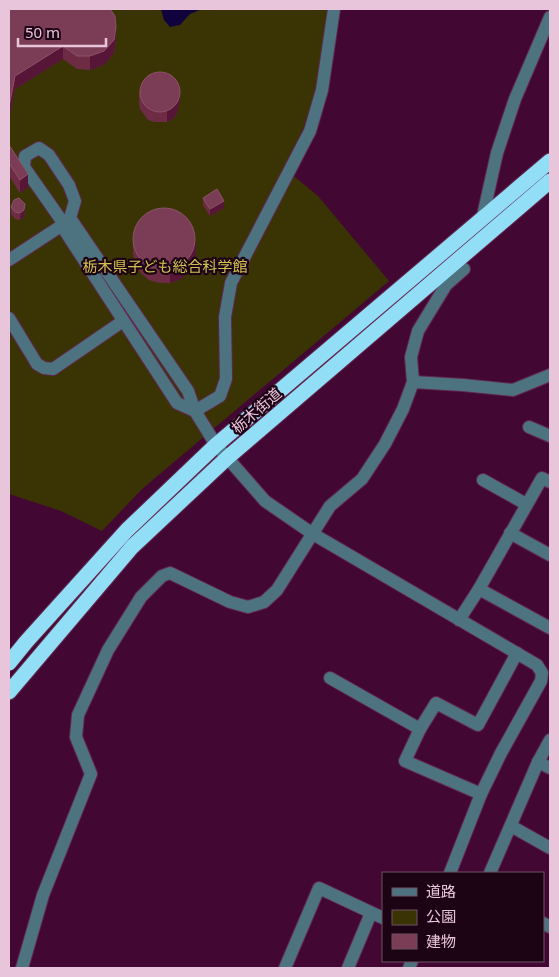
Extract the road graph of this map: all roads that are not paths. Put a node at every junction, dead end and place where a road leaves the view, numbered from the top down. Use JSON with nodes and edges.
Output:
{"nodes":[{"id":1,"x":334,"y":9,"type":"edge"},
{"id":2,"x":550,"y":18,"type":"edge"},
{"id":3,"x":550,"y":161,"type":"edge"},
{"id":4,"x":550,"y":180,"type":"edge"},
{"id":5,"x":482,"y":220,"type":"junction"},
{"id":6,"x":64,"y":224,"type":"junction"},
{"id":7,"x":9,"y":260,"type":"edge"},
{"id":8,"x":464,"y":269,"type":"dead end"},
{"id":9,"x":9,"y":318,"type":"edge"},
{"id":10,"x":123,"y":321,"type":"junction"},
{"id":11,"x":550,"y":375,"type":"edge"},
{"id":12,"x":413,"y":382,"type":"junction"},
{"id":13,"x":195,"y":411,"type":"junction"},
{"id":14,"x":529,"y":427,"type":"dead end"},
{"id":15,"x":550,"y":436,"type":"edge"},
{"id":16,"x":216,"y":445,"type":"junction"},
{"id":17,"x":227,"y":458,"type":"junction"},
{"id":18,"x":483,"y":480,"type":"dead end"},
{"id":19,"x":550,"y":482,"type":"edge"},
{"id":20,"x":526,"y":504,"type":"junction"},
{"id":21,"x":510,"y":533,"type":"junction"},
{"id":22,"x":312,"y":534,"type":"junction"},
{"id":23,"x":550,"y":555,"type":"edge"},
{"id":24,"x":479,"y":589,"type":"junction"},
{"id":25,"x":459,"y":620,"type":"junction"},
{"id":26,"x":550,"y":628,"type":"edge"},
{"id":27,"x":517,"y":653,"type":"junction"},
{"id":28,"x":9,"y":664,"type":"edge"},
{"id":29,"x":330,"y":678,"type":"dead end"},
{"id":30,"x":9,"y":692,"type":"edge"},
{"id":31,"x":420,"y":729,"type":"junction"},
{"id":32,"x":550,"y":740,"type":"edge"},
{"id":33,"x":538,"y":762,"type":"junction"},
{"id":34,"x":550,"y":768,"type":"edge"},
{"id":35,"x":481,"y":794,"type":"junction"},
{"id":36,"x":511,"y":826,"type":"junction"},
{"id":37,"x":550,"y":848,"type":"edge"},
{"id":38,"x":452,"y":872,"type":"edge"},
{"id":39,"x":490,"y":872,"type":"edge"},
{"id":40,"x":377,"y":915,"type":"edge"},
{"id":41,"x":22,"y":968,"type":"edge"},
{"id":42,"x":285,"y":968,"type":"edge"},
{"id":43,"x":348,"y":968,"type":"edge"}],
"edges":[{"from":1,"to":13,"type":"street"},
{"from":2,"to":5,"type":"street"},
{"from":3,"to":5,"type":"highway","name":"栃木街道"},
{"from":4,"to":17,"type":"highway","name":"栃木街道"},
{"from":5,"to":16,"type":"highway","name":"栃木街道"},
{"from":6,"to":7,"type":"street"},
{"from":6,"to":10,"type":"street"},
{"from":6,"to":13,"type":"street"},
{"from":8,"to":12,"type":"street"},
{"from":9,"to":10,"type":"street"},
{"from":10,"to":13,"type":"street"},
{"from":11,"to":12,"type":"street"},
{"from":12,"to":22,"type":"street"},
{"from":13,"to":16,"type":"street"},
{"from":14,"to":15,"type":"street"},
{"from":16,"to":17,"type":"street"},
{"from":16,"to":28,"type":"highway","name":"栃木街道"},
{"from":17,"to":22,"type":"street"},
{"from":17,"to":30,"type":"highway","name":"栃木街道"},
{"from":18,"to":20,"type":"street"},
{"from":19,"to":20,"type":"street"},
{"from":20,"to":21,"type":"street"},
{"from":21,"to":23,"type":"street"},
{"from":21,"to":24,"type":"street"},
{"from":22,"to":25,"type":"street"},
{"from":22,"to":41,"type":"street"},
{"from":24,"to":25,"type":"street"},
{"from":24,"to":26,"type":"street"},
{"from":25,"to":27,"type":"street"},
{"from":27,"to":31,"type":"street"},
{"from":27,"to":35,"type":"street"},
{"from":29,"to":31,"type":"street"},
{"from":31,"to":35,"type":"street"},
{"from":32,"to":33,"type":"street"},
{"from":33,"to":34,"type":"street"},
{"from":33,"to":36,"type":"street"},
{"from":35,"to":38,"type":"street"},
{"from":36,"to":37,"type":"street"},
{"from":36,"to":39,"type":"street"},
{"from":40,"to":42,"type":"street"},
{"from":40,"to":43,"type":"street"}]}
